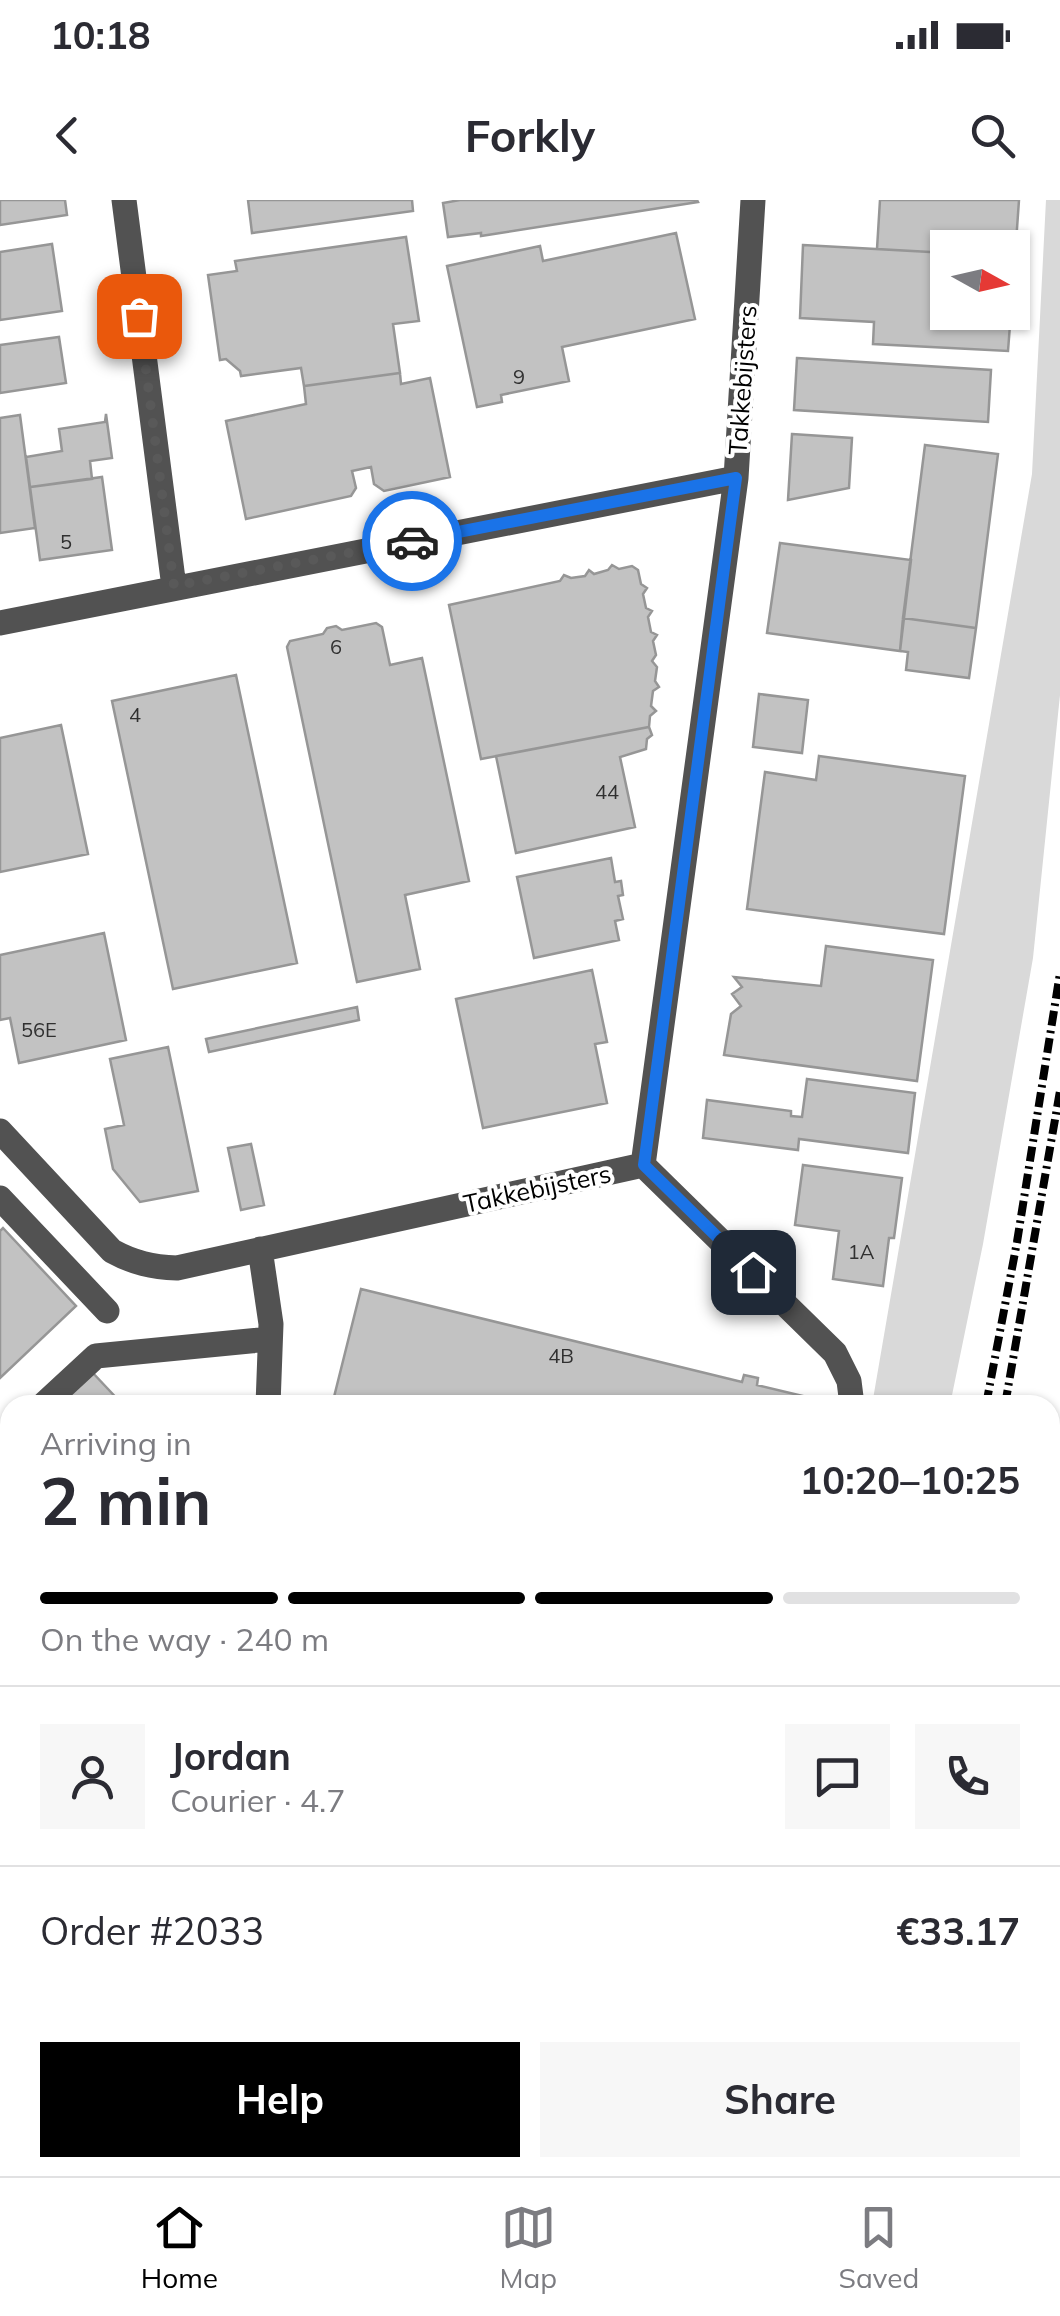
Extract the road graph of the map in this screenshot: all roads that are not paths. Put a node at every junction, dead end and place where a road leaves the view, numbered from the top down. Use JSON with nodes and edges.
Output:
{"nodes":[{"id":1,"x":124,"y":200,"type":"edge"},
{"id":2,"x":753,"y":200,"type":"edge"},
{"id":3,"x":736,"y":478,"type":"junction"},
{"id":4,"x":174,"y":586,"type":"junction"},
{"id":5,"x":0,"y":623,"type":"edge"},
{"id":6,"x":0,"y":1132,"type":"edge"},
{"id":7,"x":644,"y":1165,"type":"junction"},
{"id":8,"x":32,"y":1166,"type":"junction"},
{"id":9,"x":0,"y":1197,"type":"edge"},
{"id":10,"x":260,"y":1250,"type":"junction"},
{"id":11,"x":107,"y":1311,"type":"dead end"},
{"id":12,"x":270,"y":1339,"type":"junction"},
{"id":13,"x":55,"y":1395,"type":"edge"},
{"id":14,"x":268,"y":1395,"type":"edge"},
{"id":15,"x":851,"y":1395,"type":"edge"}],
"edges":[{"from":1,"to":4,"type":"street"},
{"from":2,"to":3,"type":"street","name":"Takkebijsters"},
{"from":3,"to":4,"type":"street"},
{"from":3,"to":7,"type":"street","name":"Takkebijsters"},
{"from":4,"to":5,"type":"street"},
{"from":6,"to":8,"type":"street","name":"Takkebijsters"},
{"from":7,"to":10,"type":"street","name":"Takkebijsters"},
{"from":7,"to":15,"type":"street"},
{"from":8,"to":9,"type":"street"},
{"from":8,"to":10,"type":"street","name":"Takkebijsters"},
{"from":9,"to":11,"type":"street"},
{"from":10,"to":12,"type":"street"},
{"from":12,"to":13,"type":"street"},
{"from":12,"to":14,"type":"street"}]}
